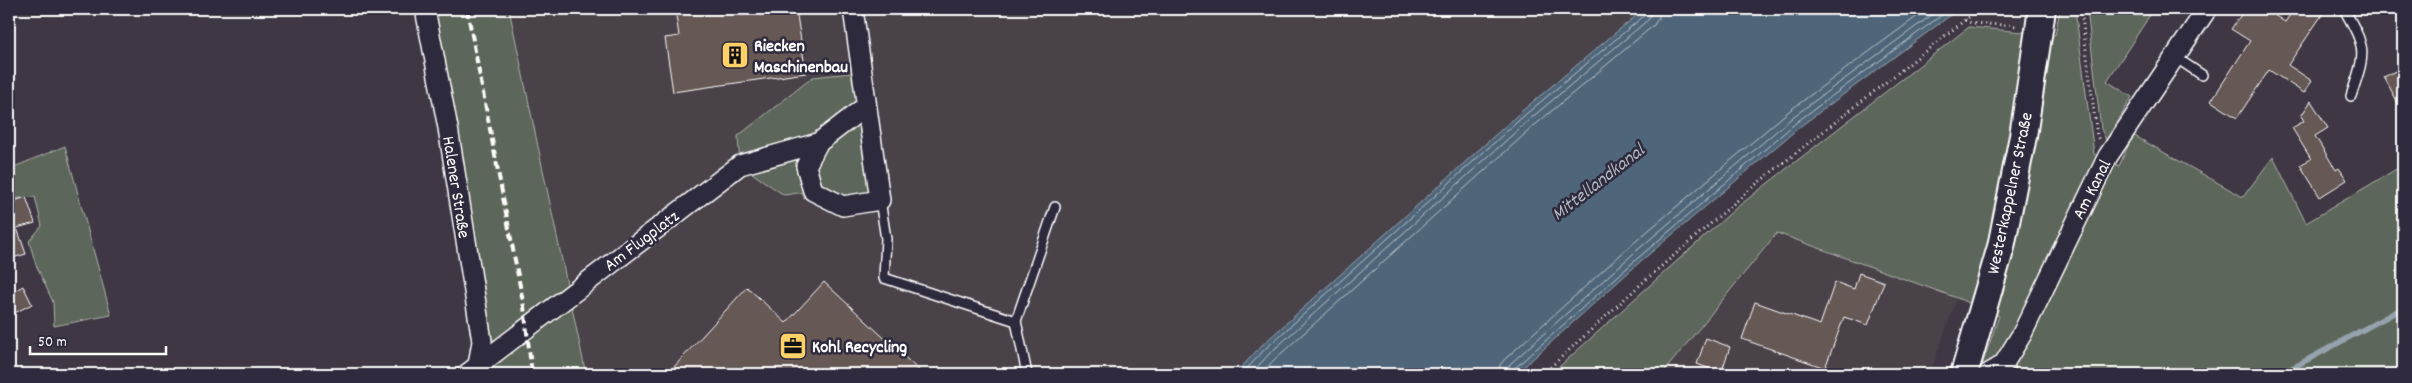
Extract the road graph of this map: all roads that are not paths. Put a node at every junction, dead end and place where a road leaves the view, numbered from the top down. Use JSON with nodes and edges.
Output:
{"nodes":[{"id":1,"x":426,"y":9,"type":"edge"},
{"id":2,"x":853,"y":9,"type":"edge"},
{"id":3,"x":2207,"y":9,"type":"edge"},
{"id":4,"x":2344,"y":9,"type":"edge"},
{"id":5,"x":2034,"y":16,"type":"edge"},
{"id":6,"x":2175,"y":57,"type":"junction"},
{"id":7,"x":2202,"y":75,"type":"dead end"},
{"id":8,"x":2351,"y":96,"type":"dead end"},
{"id":9,"x":866,"y":106,"type":"junction"},
{"id":10,"x":818,"y":143,"type":"junction"},
{"id":11,"x":880,"y":200,"type":"junction"},
{"id":12,"x":1055,"y":207,"type":"dead end"},
{"id":13,"x":1016,"y":321,"type":"junction"},
{"id":14,"x":474,"y":371,"type":"edge"},
{"id":15,"x":1027,"y":374,"type":"edge"},
{"id":16,"x":1972,"y":374,"type":"edge"}],
"edges":[{"from":1,"to":14,"type":"street","name":"Halener Straße"},
{"from":2,"to":9,"type":"street"},
{"from":3,"to":6,"type":"street","name":"Am Kanal"},
{"from":4,"to":8,"type":"lane"},
{"from":5,"to":16,"type":"main road","name":"Westerkappelner Straße"},
{"from":6,"to":7,"type":"lane"},
{"from":6,"to":16,"type":"street","name":"Am Kanal"},
{"from":9,"to":10,"type":"street","name":"Am Flugplatz"},
{"from":9,"to":11,"type":"street"},
{"from":10,"to":11,"type":"street","name":"Am Flugplatz"},
{"from":10,"to":14,"type":"street","name":"Am Flugplatz"},
{"from":11,"to":13,"type":"lane"},
{"from":12,"to":13,"type":"lane"},
{"from":13,"to":15,"type":"lane"}]}
